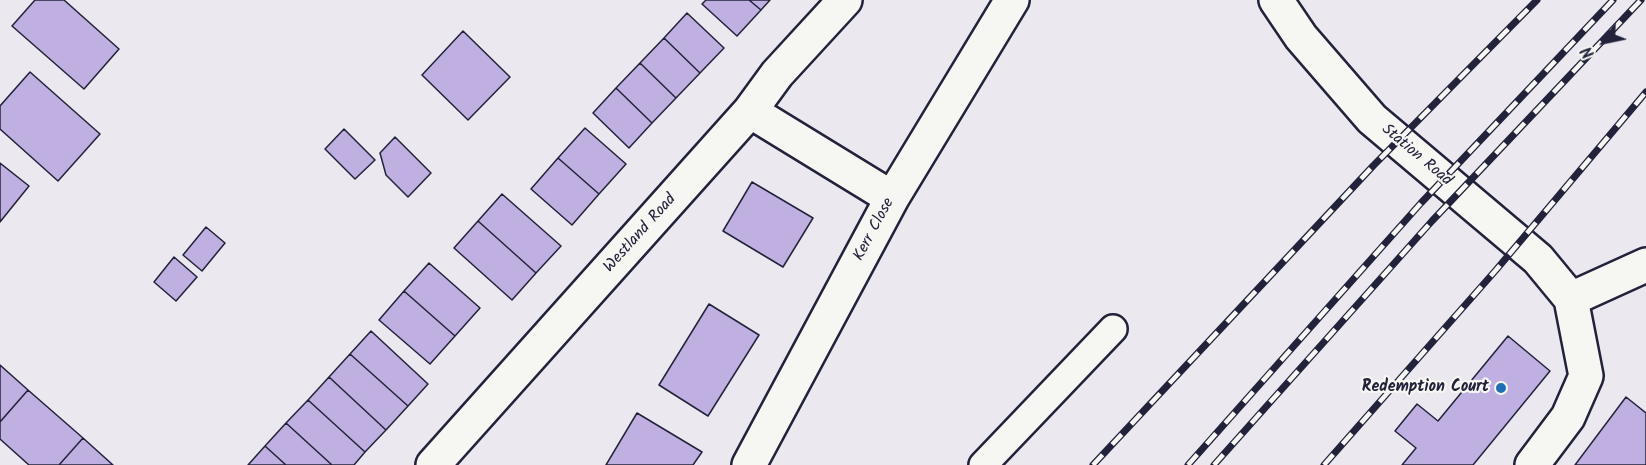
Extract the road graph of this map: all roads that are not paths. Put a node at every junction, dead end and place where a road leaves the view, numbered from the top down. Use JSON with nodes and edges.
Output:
{"nodes":[{"id":1,"x":845,"y":0,"type":"edge"},
{"id":2,"x":1012,"y":0,"type":"edge"},
{"id":3,"x":1276,"y":0,"type":"edge"},
{"id":4,"x":750,"y":111,"type":"junction"},
{"id":5,"x":892,"y":198,"type":"junction"},
{"id":6,"x":1646,"y":265,"type":"edge"},
{"id":7,"x":1571,"y":299,"type":"junction"},
{"id":8,"x":1113,"y":328,"type":"dead end"},
{"id":9,"x":433,"y":465,"type":"edge"},
{"id":10,"x":749,"y":465,"type":"edge"},
{"id":11,"x":983,"y":465,"type":"edge"},
{"id":12,"x":1532,"y":465,"type":"edge"}],
"edges":[{"from":1,"to":4,"type":"street","name":"Westland Road"},
{"from":2,"to":5,"type":"street","name":"Kerr Close"},
{"from":3,"to":7,"type":"street","name":"Station Road"},
{"from":4,"to":5,"type":"street"},
{"from":4,"to":9,"type":"street","name":"Westland Road"},
{"from":5,"to":10,"type":"street","name":"Kerr Close"},
{"from":6,"to":7,"type":"street"},
{"from":7,"to":12,"type":"street"},
{"from":8,"to":11,"type":"lane"}]}
